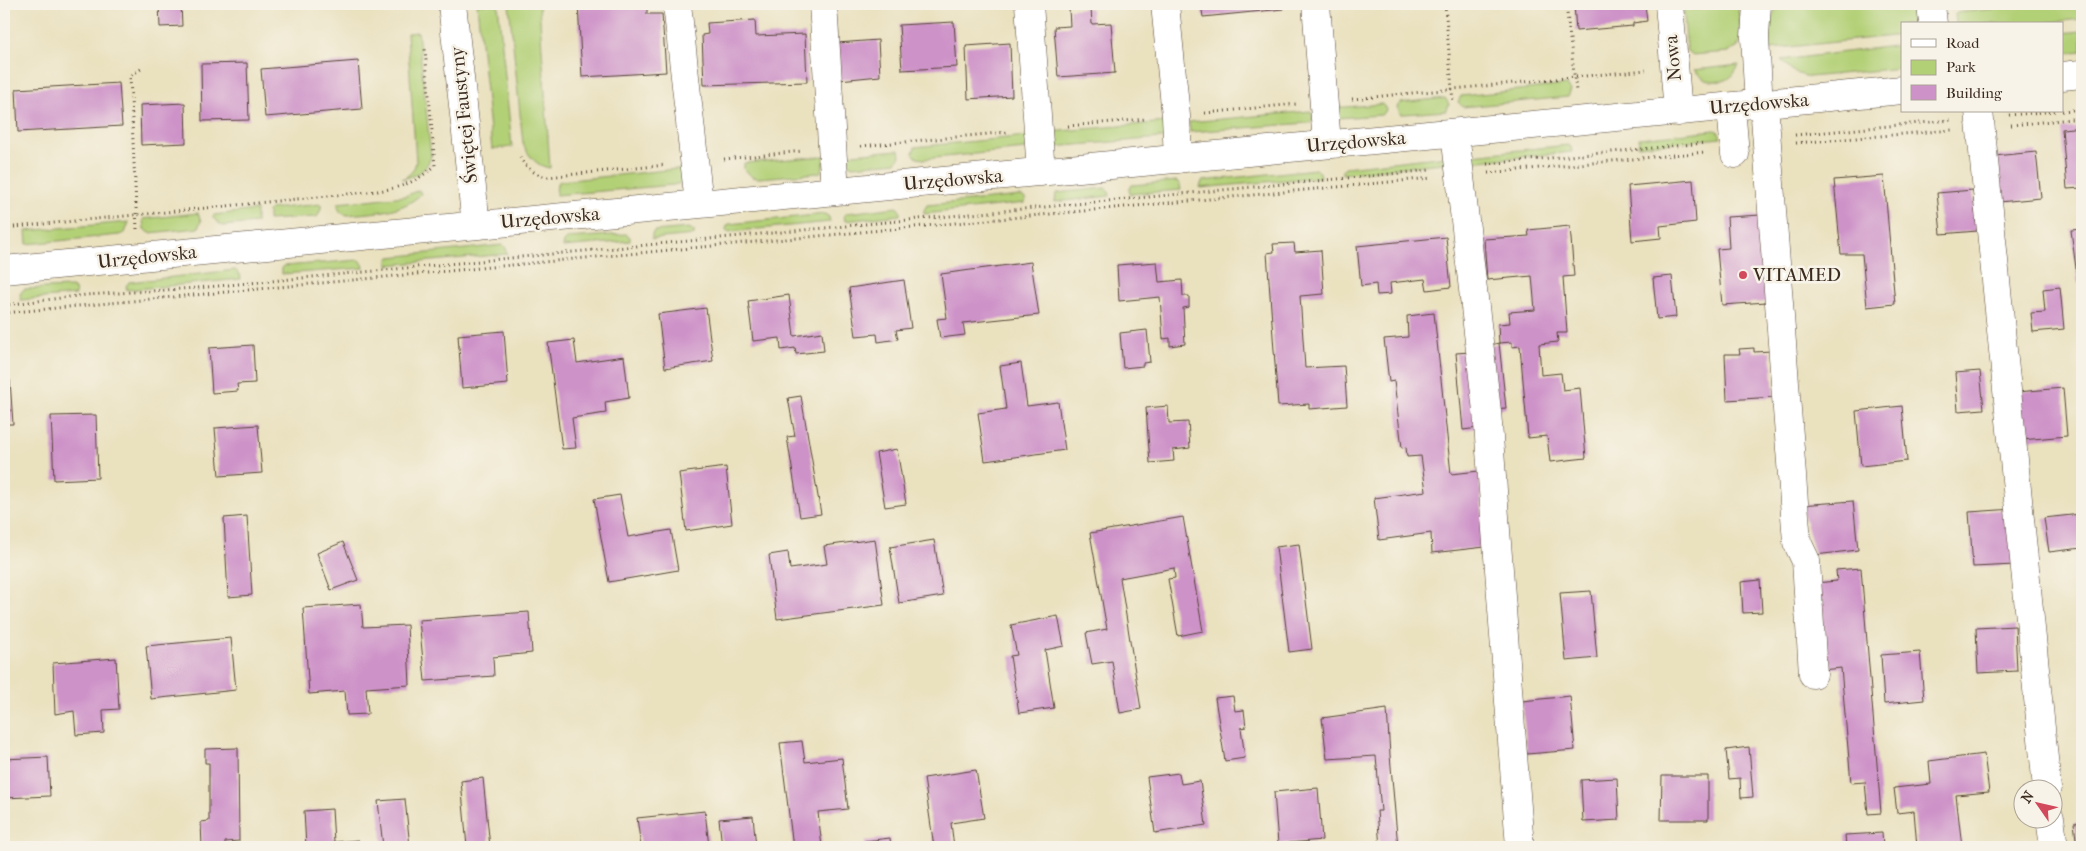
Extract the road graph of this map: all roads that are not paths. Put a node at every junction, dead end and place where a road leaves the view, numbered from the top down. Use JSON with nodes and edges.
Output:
{"nodes":[{"id":1,"x":452,"y":4,"type":"edge"},
{"id":2,"x":677,"y":4,"type":"edge"},
{"id":3,"x":823,"y":4,"type":"edge"},
{"id":4,"x":1029,"y":4,"type":"edge"},
{"id":5,"x":1166,"y":4,"type":"edge"},
{"id":6,"x":1316,"y":4,"type":"edge"},
{"id":7,"x":1669,"y":4,"type":"edge"},
{"id":8,"x":1757,"y":4,"type":"edge"},
{"id":9,"x":1932,"y":4,"type":"edge"},
{"id":10,"x":1933,"y":22,"type":"edge"},
{"id":11,"x":2082,"y":74,"type":"edge"},
{"id":12,"x":2064,"y":76,"type":"edge"},
{"id":13,"x":1901,"y":90,"type":"edge"},
{"id":14,"x":1761,"y":105,"type":"junction"},
{"id":15,"x":1731,"y":107,"type":"junction"},
{"id":16,"x":1678,"y":112,"type":"junction"},
{"id":17,"x":1980,"y":119,"type":"edge"},
{"id":18,"x":1455,"y":133,"type":"junction"},
{"id":19,"x":1327,"y":144,"type":"junction"},
{"id":20,"x":1734,"y":148,"type":"road end"},
{"id":21,"x":1178,"y":158,"type":"junction"},
{"id":22,"x":1041,"y":172,"type":"junction"},
{"id":23,"x":835,"y":192,"type":"junction"},
{"id":24,"x":699,"y":204,"type":"junction"},
{"id":25,"x":476,"y":225,"type":"junction"},
{"id":26,"x":4,"y":270,"type":"edge"},
{"id":27,"x":1813,"y":674,"type":"dead end"},
{"id":28,"x":2046,"y":778,"type":"edge"},
{"id":29,"x":2051,"y":828,"type":"edge"},
{"id":30,"x":1520,"y":847,"type":"edge"},
{"id":31,"x":2054,"y":847,"type":"edge"}],
"edges":[{"from":1,"to":25,"type":"street","name":"Świętej Faustyny"},
{"from":2,"to":24,"type":"street"},
{"from":3,"to":23,"type":"street"},
{"from":4,"to":22,"type":"street"},
{"from":5,"to":21,"type":"street"},
{"from":6,"to":19,"type":"street"},
{"from":7,"to":16,"type":"street","name":"Nowa"},
{"from":8,"to":14,"type":"street"},
{"from":9,"to":10,"type":"street"},
{"from":11,"to":12,"type":"street"},
{"from":13,"to":14,"type":"street","name":"Urzędowska"},
{"from":14,"to":15,"type":"street","name":"Urzędowska"},
{"from":14,"to":27,"type":"street"},
{"from":15,"to":16,"type":"street","name":"Urzędowska"},
{"from":15,"to":20,"type":"street"},
{"from":16,"to":18,"type":"street","name":"Urzędowska"},
{"from":17,"to":28,"type":"street"},
{"from":18,"to":19,"type":"street","name":"Urzędowska"},
{"from":18,"to":30,"type":"street"},
{"from":19,"to":21,"type":"street","name":"Urzędowska"},
{"from":21,"to":22,"type":"street","name":"Urzędowska"},
{"from":22,"to":23,"type":"street","name":"Urzędowska"},
{"from":23,"to":24,"type":"street","name":"Urzędowska"},
{"from":24,"to":25,"type":"street","name":"Urzędowska"},
{"from":25,"to":26,"type":"street","name":"Urzędowska"},
{"from":29,"to":31,"type":"street"}]}
